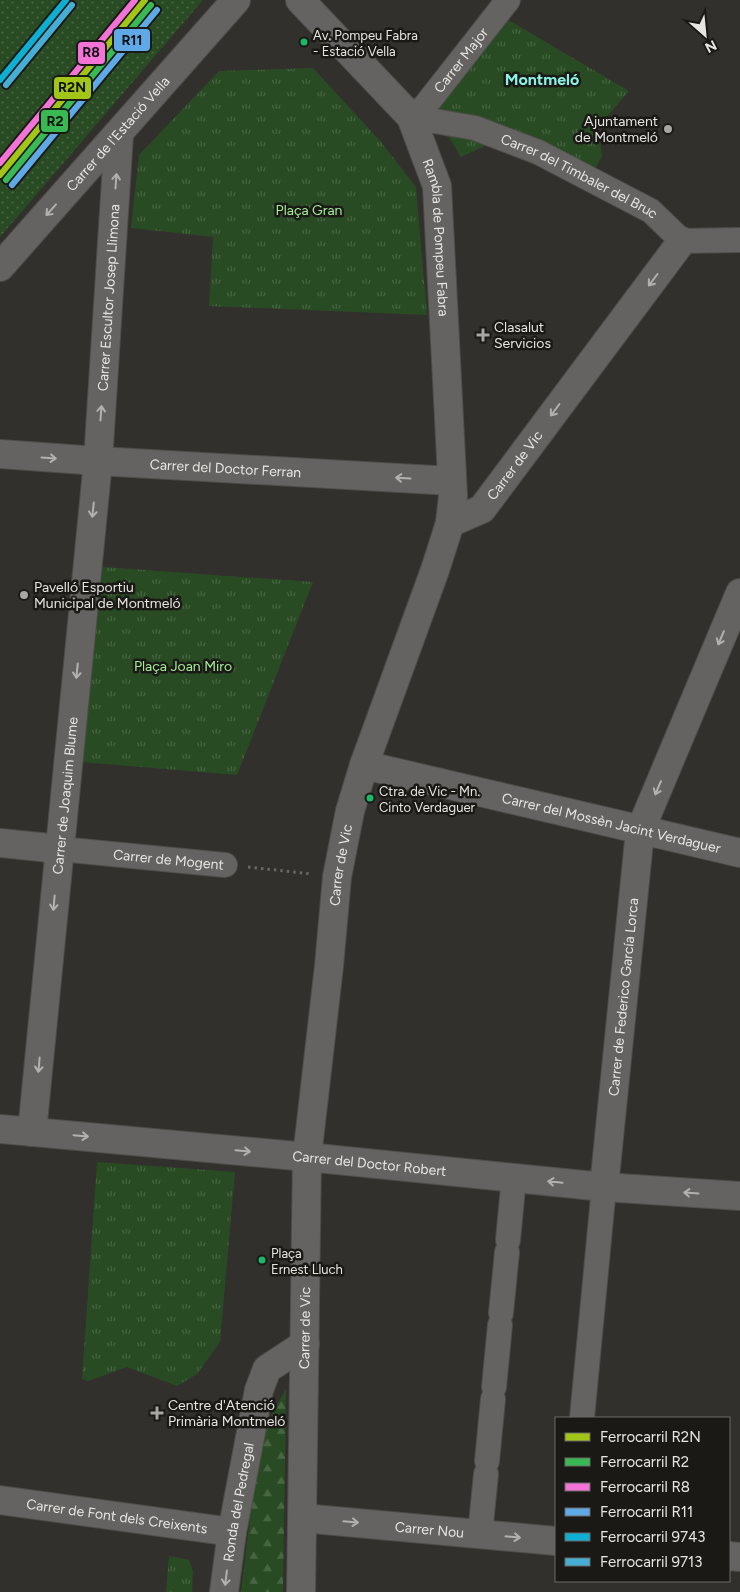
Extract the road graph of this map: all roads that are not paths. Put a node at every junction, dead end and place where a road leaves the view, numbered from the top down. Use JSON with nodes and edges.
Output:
{"nodes":[{"id":1,"x":236,"y":0,"type":"edge"},
{"id":2,"x":300,"y":0,"type":"edge"},
{"id":3,"x":508,"y":0,"type":"edge"},
{"id":4,"x":411,"y":117,"type":"junction"},
{"id":5,"x":119,"y":134,"type":"junction"},
{"id":6,"x":740,"y":240,"type":"edge"},
{"id":7,"x":682,"y":241,"type":"junction"},
{"id":8,"x":0,"y":267,"type":"edge"},
{"id":9,"x":0,"y":454,"type":"edge"},
{"id":10,"x":98,"y":461,"type":"junction"},
{"id":11,"x":452,"y":481,"type":"junction"},
{"id":12,"x":450,"y":523,"type":"junction"},
{"id":13,"x":740,"y":593,"type":"edge"},
{"id":14,"x":364,"y":765,"type":"junction"},
{"id":15,"x":640,"y":831,"type":"junction"},
{"id":16,"x":0,"y":843,"type":"edge"},
{"id":17,"x":60,"y":849,"type":"junction"},
{"id":18,"x":740,"y":853,"type":"edge"},
{"id":19,"x":225,"y":865,"type":"road end"},
{"id":20,"x":0,"y":1129,"type":"edge"},
{"id":21,"x":32,"y":1132,"type":"junction"},
{"id":22,"x":307,"y":1157,"type":"junction"},
{"id":23,"x":514,"y":1178,"type":"junction"},
{"id":24,"x":604,"y":1187,"type":"junction"},
{"id":25,"x":740,"y":1196,"type":"edge"},
{"id":26,"x":305,"y":1344,"type":"junction"},
{"id":27,"x":582,"y":1417,"type":"edge"},
{"id":28,"x":0,"y":1500,"type":"edge"},
{"id":29,"x":302,"y":1518,"type":"junction"},
{"id":30,"x":232,"y":1532,"type":"junction"},
{"id":31,"x":480,"y":1534,"type":"junction"},
{"id":32,"x":555,"y":1542,"type":"edge"},
{"id":33,"x":224,"y":1592,"type":"edge"},
{"id":34,"x":301,"y":1592,"type":"edge"}],
"edges":[{"from":1,"to":5,"type":"street","name":"Carrer de l'Estació Vella"},
{"from":2,"to":4,"type":"street","name":"Rambla de Pompeu Fabra"},
{"from":3,"to":4,"type":"street","name":"Carrer Major"},
{"from":4,"to":7,"type":"street","name":"Carrer del Timbaler del Bruc"},
{"from":4,"to":11,"type":"street","name":"Rambla de Pompeu Fabra"},
{"from":5,"to":8,"type":"street","name":"Carrer de l'Estació Vella","one_way":true},
{"from":10,"to":5,"type":"street","name":"Carrer Escultor Josep Llimona","one_way":true},
{"from":6,"to":7,"type":"street"},
{"from":7,"to":12,"type":"street","name":"Carrer de Vic","one_way":true},
{"from":9,"to":10,"type":"street","name":"Carrer del Doctor Ferran","one_way":true},
{"from":11,"to":10,"type":"street","name":"Carrer del Doctor Ferran","one_way":true},
{"from":10,"to":17,"type":"street","name":"Carrer de Joaquim Blume","one_way":true},
{"from":11,"to":12,"type":"street","name":"Rambla de Pompeu Fabra"},
{"from":12,"to":14,"type":"street","name":"Carrer de Vic"},
{"from":13,"to":15,"type":"street","name":"Carrer de Federico García Lorca","one_way":true},
{"from":14,"to":15,"type":"street","name":"Carrer del Mossèn Jacint Verdaguer"},
{"from":14,"to":22,"type":"street","name":"Carrer de Vic"},
{"from":15,"to":18,"type":"street","name":"Carrer del Mossèn Jacint Verdaguer"},
{"from":15,"to":24,"type":"street","name":"Carrer de Federico García Lorca"},
{"from":16,"to":17,"type":"street","name":"Carrer de Mogent"},
{"from":17,"to":19,"type":"street","name":"Carrer de Mogent"},
{"from":17,"to":21,"type":"street","name":"Carrer de Joaquim Blume","one_way":true},
{"from":20,"to":21,"type":"street","name":"Carrer del Doctor Robert"},
{"from":21,"to":22,"type":"street","name":"Carrer del Doctor Robert","one_way":true},
{"from":22,"to":23,"type":"street","name":"Carrer del Doctor Robert"},
{"from":22,"to":26,"type":"street","name":"Carrer de Vic"},
{"from":24,"to":23,"type":"street","name":"Carrer del Doctor Robert","one_way":true},
{"from":23,"to":31,"type":"street"},
{"from":25,"to":24,"type":"street","name":"Carrer del Doctor Robert","one_way":true},
{"from":24,"to":27,"type":"street","name":"Carrer de Federico García Lorca"},
{"from":26,"to":29,"type":"street","name":"Carrer de Vic"},
{"from":26,"to":30,"type":"street","name":"Ronda del Pedregal"},
{"from":28,"to":30,"type":"street","name":"Carrer de Font dels Creixents"},
{"from":29,"to":31,"type":"street","name":"Carrer Nou","one_way":true},
{"from":29,"to":34,"type":"street","name":"Carrer de Vic"},
{"from":30,"to":33,"type":"street","name":"Ronda del Pedregal","one_way":true},
{"from":31,"to":32,"type":"street","name":"Carrer Nou","one_way":true}]}
